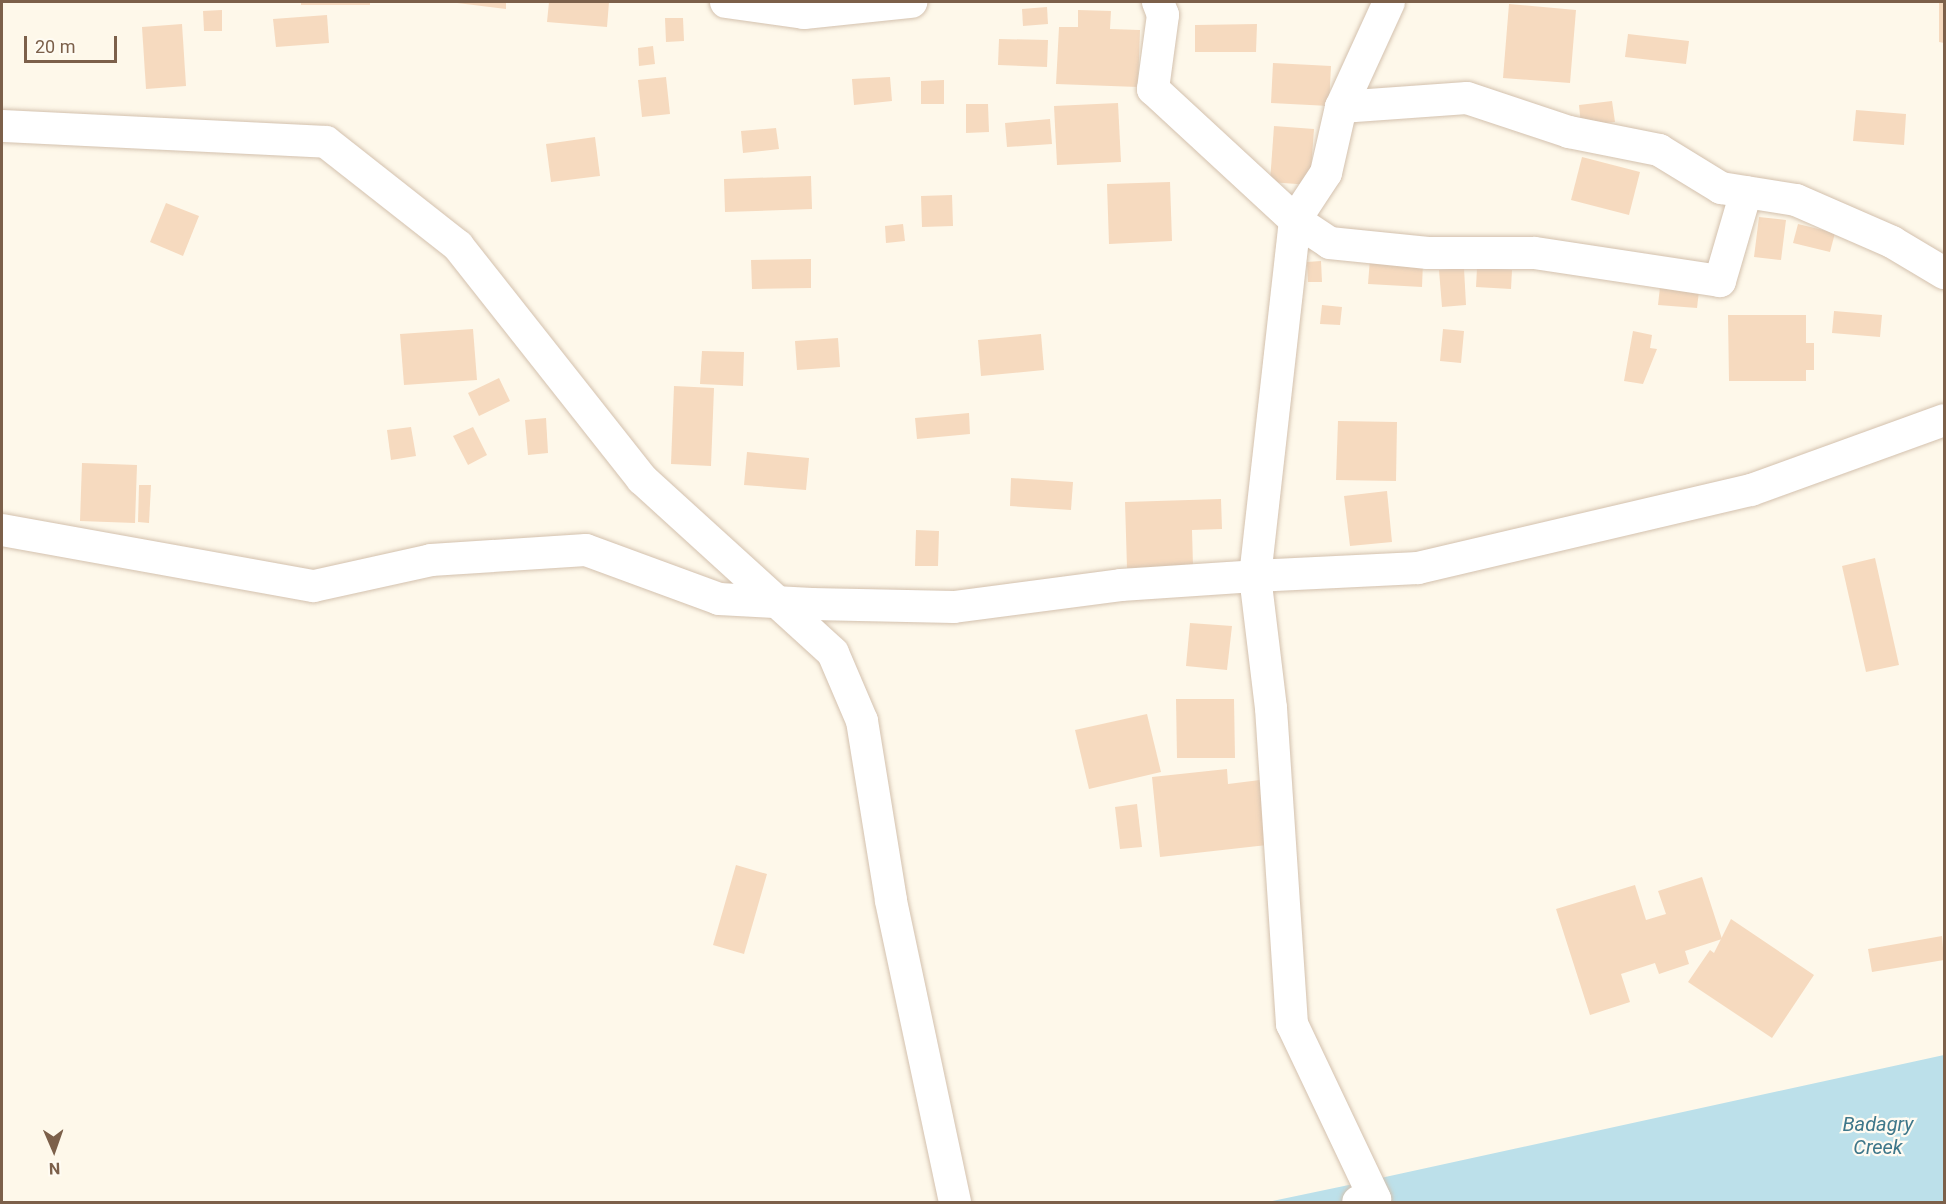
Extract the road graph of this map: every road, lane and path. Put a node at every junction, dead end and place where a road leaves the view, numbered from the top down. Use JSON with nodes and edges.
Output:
{"nodes":[{"id":1,"x":726,"y":2,"type":"edge"},
{"id":2,"x":911,"y":2,"type":"edge"},
{"id":3,"x":1158,"y":2,"type":"edge"},
{"id":4,"x":1389,"y":2,"type":"edge"},
{"id":5,"x":1341,"y":107,"type":"junction"},
{"id":6,"x":2,"y":126,"type":"edge"},
{"id":7,"x":1746,"y":192,"type":"junction"},
{"id":8,"x":1295,"y":220,"type":"junction"},
{"id":9,"x":1944,"y":273,"type":"edge"},
{"id":10,"x":1944,"y":420,"type":"edge"},
{"id":11,"x":2,"y":530,"type":"edge"},
{"id":12,"x":1255,"y":576,"type":"junction"},
{"id":13,"x":782,"y":603,"type":"junction"},
{"id":14,"x":955,"y":1203,"type":"edge"},
{"id":15,"x":1358,"y":1203,"type":"edge"}],
"edges":[{"from":1,"to":2,"type":"street"},
{"from":3,"to":8,"type":"street"},
{"from":4,"to":5,"type":"street"},
{"from":5,"to":7,"type":"street"},
{"from":5,"to":8,"type":"street"},
{"from":6,"to":13,"type":"street"},
{"from":7,"to":8,"type":"street"},
{"from":7,"to":9,"type":"street"},
{"from":8,"to":12,"type":"street"},
{"from":10,"to":12,"type":"street"},
{"from":11,"to":13,"type":"street"},
{"from":12,"to":13,"type":"street"},
{"from":12,"to":15,"type":"street"},
{"from":13,"to":14,"type":"street"}]}
